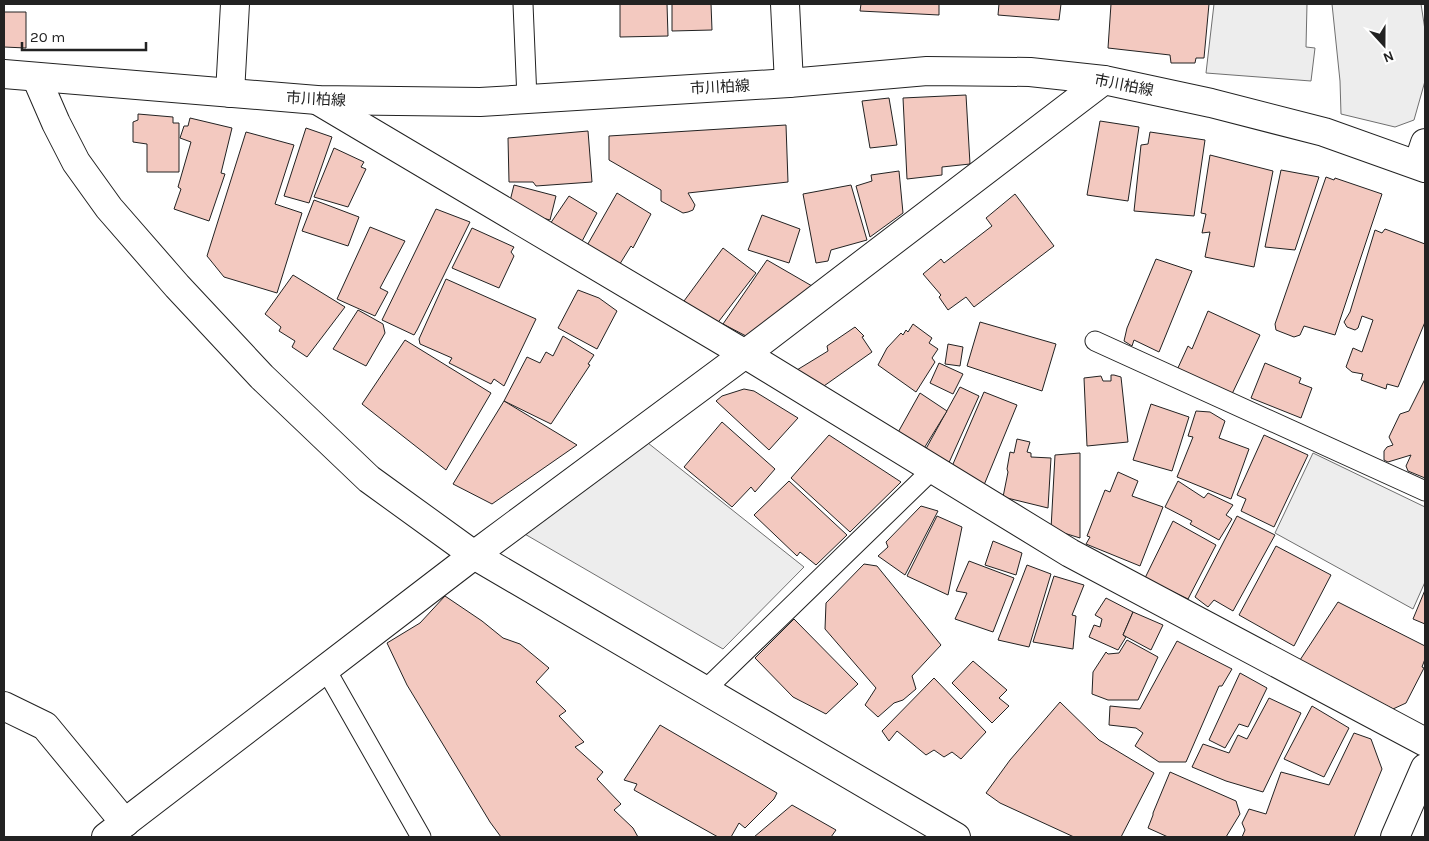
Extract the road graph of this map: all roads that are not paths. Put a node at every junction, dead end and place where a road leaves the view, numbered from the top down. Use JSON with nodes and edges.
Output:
{"nodes":[{"id":1,"x":235,"y":4,"type":"edge"},
{"id":2,"x":523,"y":4,"type":"edge"},
{"id":3,"x":785,"y":4,"type":"edge"},
{"id":4,"x":4,"y":74,"type":"edge"},
{"id":5,"x":36,"y":77,"type":"junction"},
{"id":6,"x":1104,"y":80,"type":"junction"},
{"id":7,"x":789,"y":83,"type":"junction"},
{"id":8,"x":230,"y":93,"type":"junction"},
{"id":9,"x":527,"y":99,"type":"junction"},
{"id":10,"x":317,"y":100,"type":"junction"},
{"id":11,"x":1423,"y":159,"type":"edge"},
{"id":12,"x":1095,"y":342,"type":"dead end"},
{"id":13,"x":745,"y":354,"type":"junction"},
{"id":14,"x":932,"y":470,"type":"junction"},
{"id":15,"x":1425,"y":491,"type":"edge"},
{"id":16,"x":474,"y":555,"type":"junction"},
{"id":17,"x":325,"y":668,"type":"junction"},
{"id":18,"x":704,"y":691,"type":"junction"},
{"id":19,"x":4,"y":706,"type":"edge"},
{"id":20,"x":1425,"y":742,"type":"edge"},
{"id":21,"x":1425,"y":768,"type":"edge"},
{"id":22,"x":116,"y":830,"type":"edge"},
{"id":23,"x":421,"y":837,"type":"edge"},
{"id":24,"x":956,"y":837,"type":"edge"},
{"id":25,"x":1395,"y":837,"type":"edge"}],
"edges":[{"from":1,"to":8,"type":"street"},
{"from":2,"to":9,"type":"lane"},
{"from":3,"to":7,"type":"street"},
{"from":4,"to":5,"type":"street","name":"市川柏線"},
{"from":5,"to":8,"type":"street","name":"市川柏線"},
{"from":5,"to":16,"type":"street"},
{"from":6,"to":7,"type":"street","name":"市川柏線"},
{"from":6,"to":11,"type":"street","name":"市川柏線"},
{"from":6,"to":13,"type":"street"},
{"from":7,"to":9,"type":"street","name":"市川柏線"},
{"from":8,"to":10,"type":"street","name":"市川柏線"},
{"from":9,"to":10,"type":"street","name":"市川柏線"},
{"from":10,"to":13,"type":"street"},
{"from":12,"to":15,"type":"lane"},
{"from":13,"to":14,"type":"street"},
{"from":13,"to":16,"type":"street"},
{"from":14,"to":18,"type":"lane"},
{"from":14,"to":20,"type":"street"},
{"from":16,"to":17,"type":"street"},
{"from":16,"to":18,"type":"street"},
{"from":17,"to":22,"type":"street"},
{"from":17,"to":23,"type":"lane"},
{"from":18,"to":24,"type":"street"},
{"from":19,"to":22,"type":"street"},
{"from":21,"to":25,"type":"street"}]}
